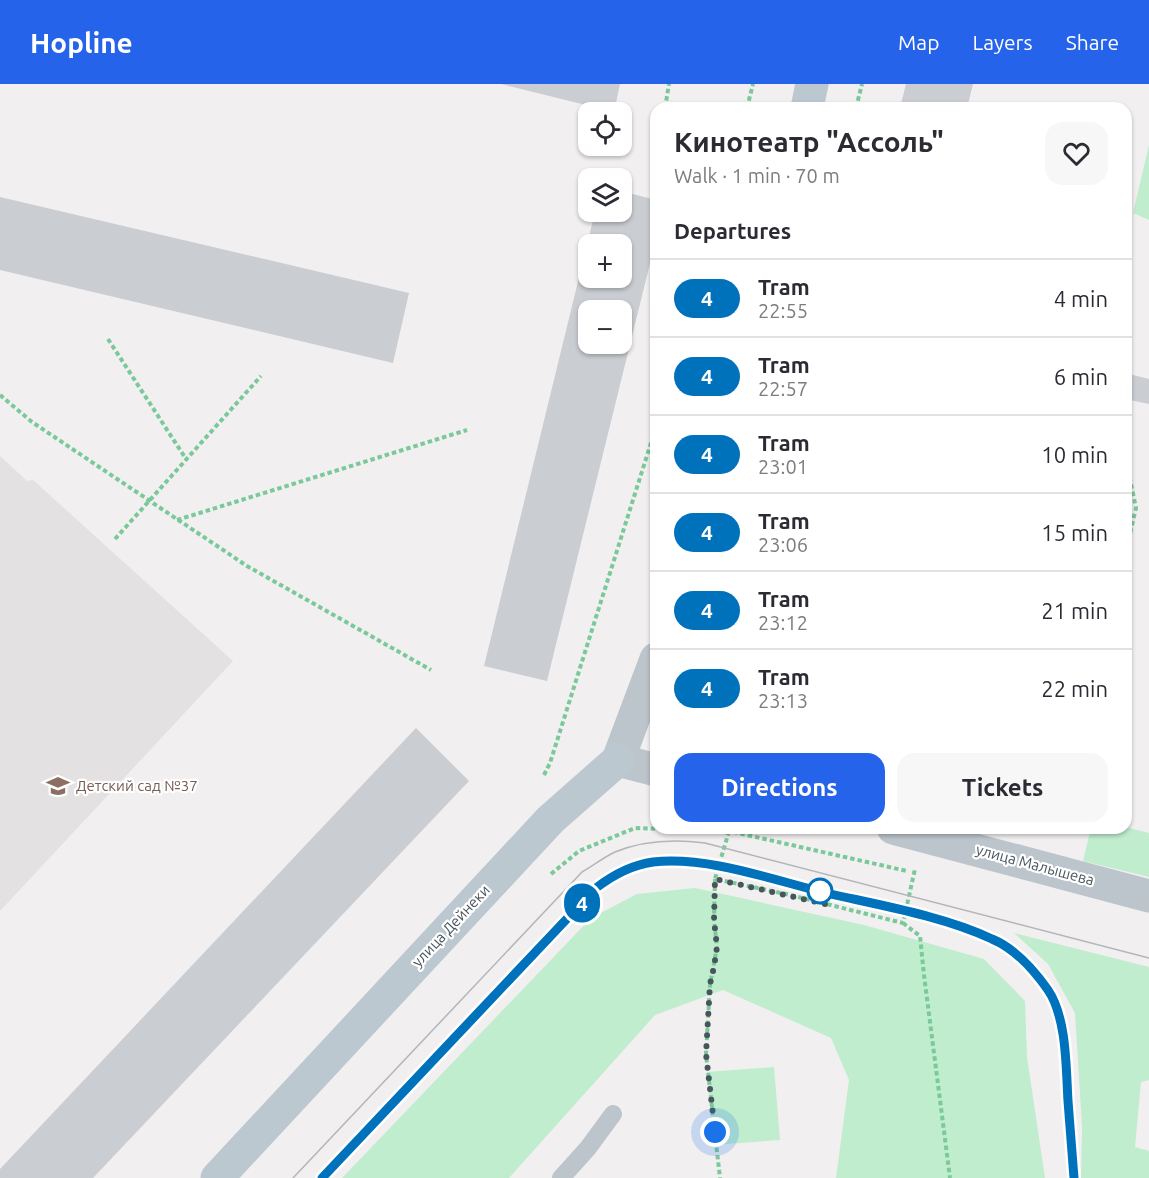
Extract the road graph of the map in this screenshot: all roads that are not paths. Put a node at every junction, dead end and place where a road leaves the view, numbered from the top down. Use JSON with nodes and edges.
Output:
{"nodes":[{"id":1,"x":812,"y":84,"type":"edge"},
{"id":2,"x":808,"y":102,"type":"edge"},
{"id":3,"x":650,"y":675,"type":"edge"},
{"id":4,"x":650,"y":731,"type":"edge"},
{"id":5,"x":618,"y":760,"type":"junction"},
{"id":6,"x":650,"y":768,"type":"edge"},
{"id":7,"x":924,"y":834,"type":"edge"},
{"id":8,"x":1149,"y":896,"type":"edge"},
{"id":9,"x":613,"y":1114,"type":"dead end"},
{"id":10,"x":218,"y":1178,"type":"edge"},
{"id":11,"x":561,"y":1178,"type":"edge"}],
"edges":[{"from":1,"to":2,"type":"main road"},
{"from":3,"to":5,"type":"street","name":"улица Дейнеки"},
{"from":4,"to":5,"type":"street"},
{"from":5,"to":6,"type":"street"},
{"from":5,"to":10,"type":"main road","name":"улица Дейнеки"},
{"from":7,"to":8,"type":"street","name":"улица Малышева"},
{"from":9,"to":11,"type":"lane"}]}
